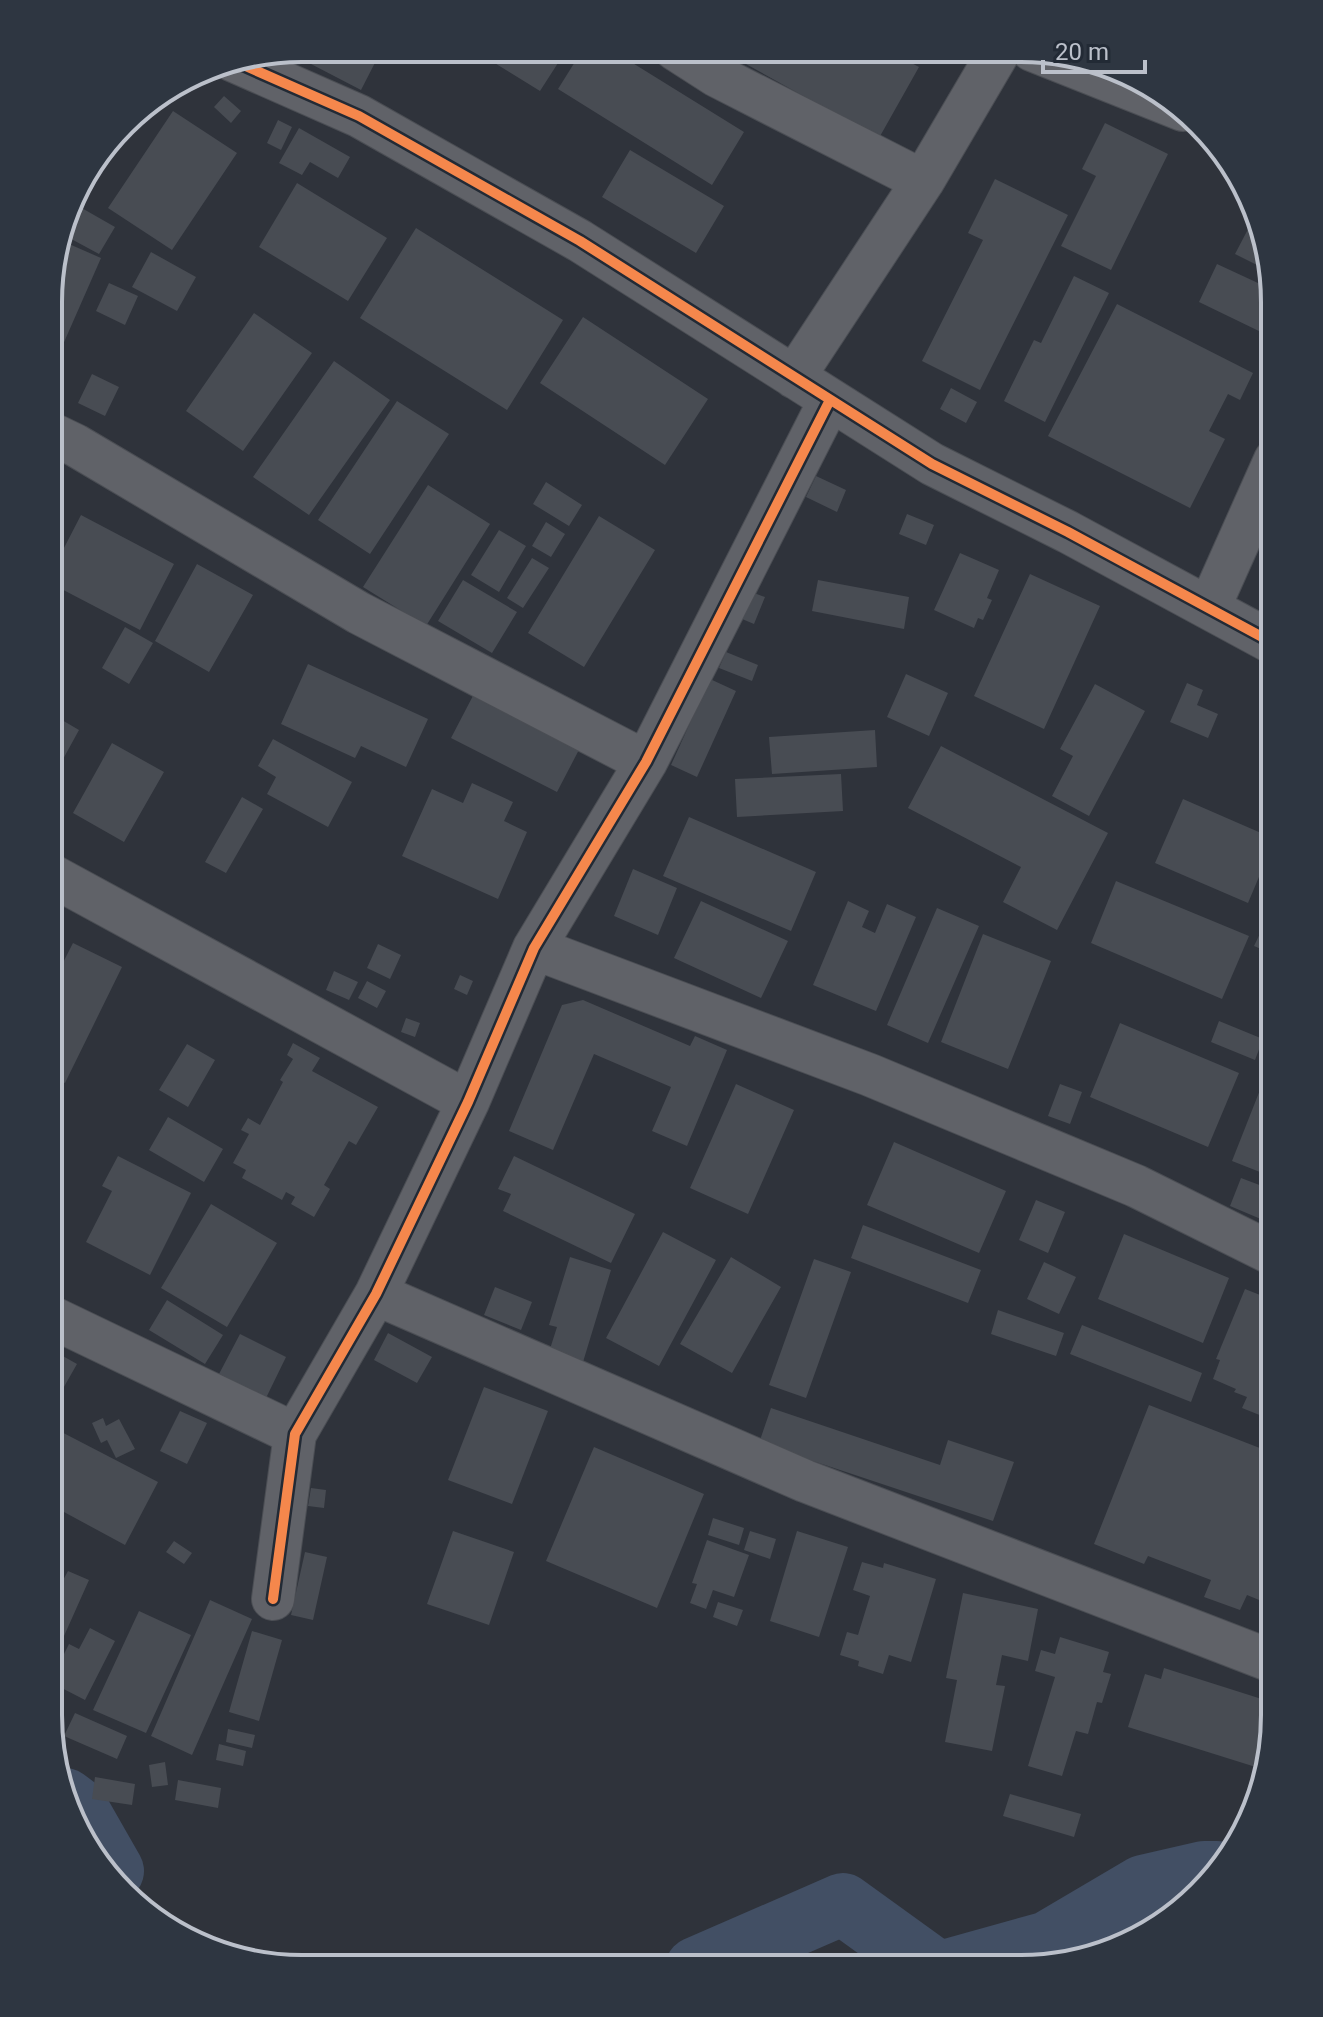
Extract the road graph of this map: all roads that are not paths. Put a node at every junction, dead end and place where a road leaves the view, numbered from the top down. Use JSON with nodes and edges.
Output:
{"nodes":[{"id":1,"x":696,"y":62,"type":"edge"},
{"id":2,"x":993,"y":62,"type":"edge"},
{"id":3,"x":251,"y":68,"type":"edge"},
{"id":4,"x":1082,"y":70,"type":"edge"},
{"id":5,"x":1134,"y":91,"type":"edge"},
{"id":6,"x":923,"y":181,"type":"junction"},
{"id":7,"x":794,"y":377,"type":"junction"},
{"id":8,"x":830,"y":400,"type":"junction"},
{"id":9,"x":62,"y":439,"type":"edge"},
{"id":10,"x":1261,"y":492,"type":"edge"},
{"id":11,"x":1209,"y":608,"type":"junction"},
{"id":12,"x":1261,"y":636,"type":"edge"},
{"id":13,"x":646,"y":762,"type":"junction"},
{"id":14,"x":62,"y":881,"type":"edge"},
{"id":15,"x":534,"y":948,"type":"junction"},
{"id":16,"x":468,"y":1102,"type":"junction"},
{"id":17,"x":1260,"y":1248,"type":"edge"},
{"id":18,"x":376,"y":1294,"type":"junction"},
{"id":19,"x":62,"y":1322,"type":"edge"},
{"id":20,"x":295,"y":1434,"type":"junction"},
{"id":21,"x":273,"y":1599,"type":"dead end"},
{"id":22,"x":1260,"y":1657,"type":"edge"}],
"edges":[{"from":1,"to":6,"type":"street"},
{"from":2,"to":6,"type":"street"},
{"from":3,"to":7,"type":"street"},
{"from":4,"to":5,"type":"street"},
{"from":6,"to":7,"type":"street"},
{"from":7,"to":8,"type":"street"},
{"from":8,"to":11,"type":"street"},
{"from":8,"to":13,"type":"street"},
{"from":9,"to":13,"type":"street"},
{"from":10,"to":11,"type":"street"},
{"from":11,"to":12,"type":"street"},
{"from":13,"to":15,"type":"street"},
{"from":14,"to":16,"type":"street"},
{"from":15,"to":16,"type":"street"},
{"from":15,"to":17,"type":"street"},
{"from":16,"to":18,"type":"street"},
{"from":18,"to":20,"type":"street"},
{"from":18,"to":22,"type":"street"},
{"from":19,"to":20,"type":"street"},
{"from":20,"to":21,"type":"street"}]}
